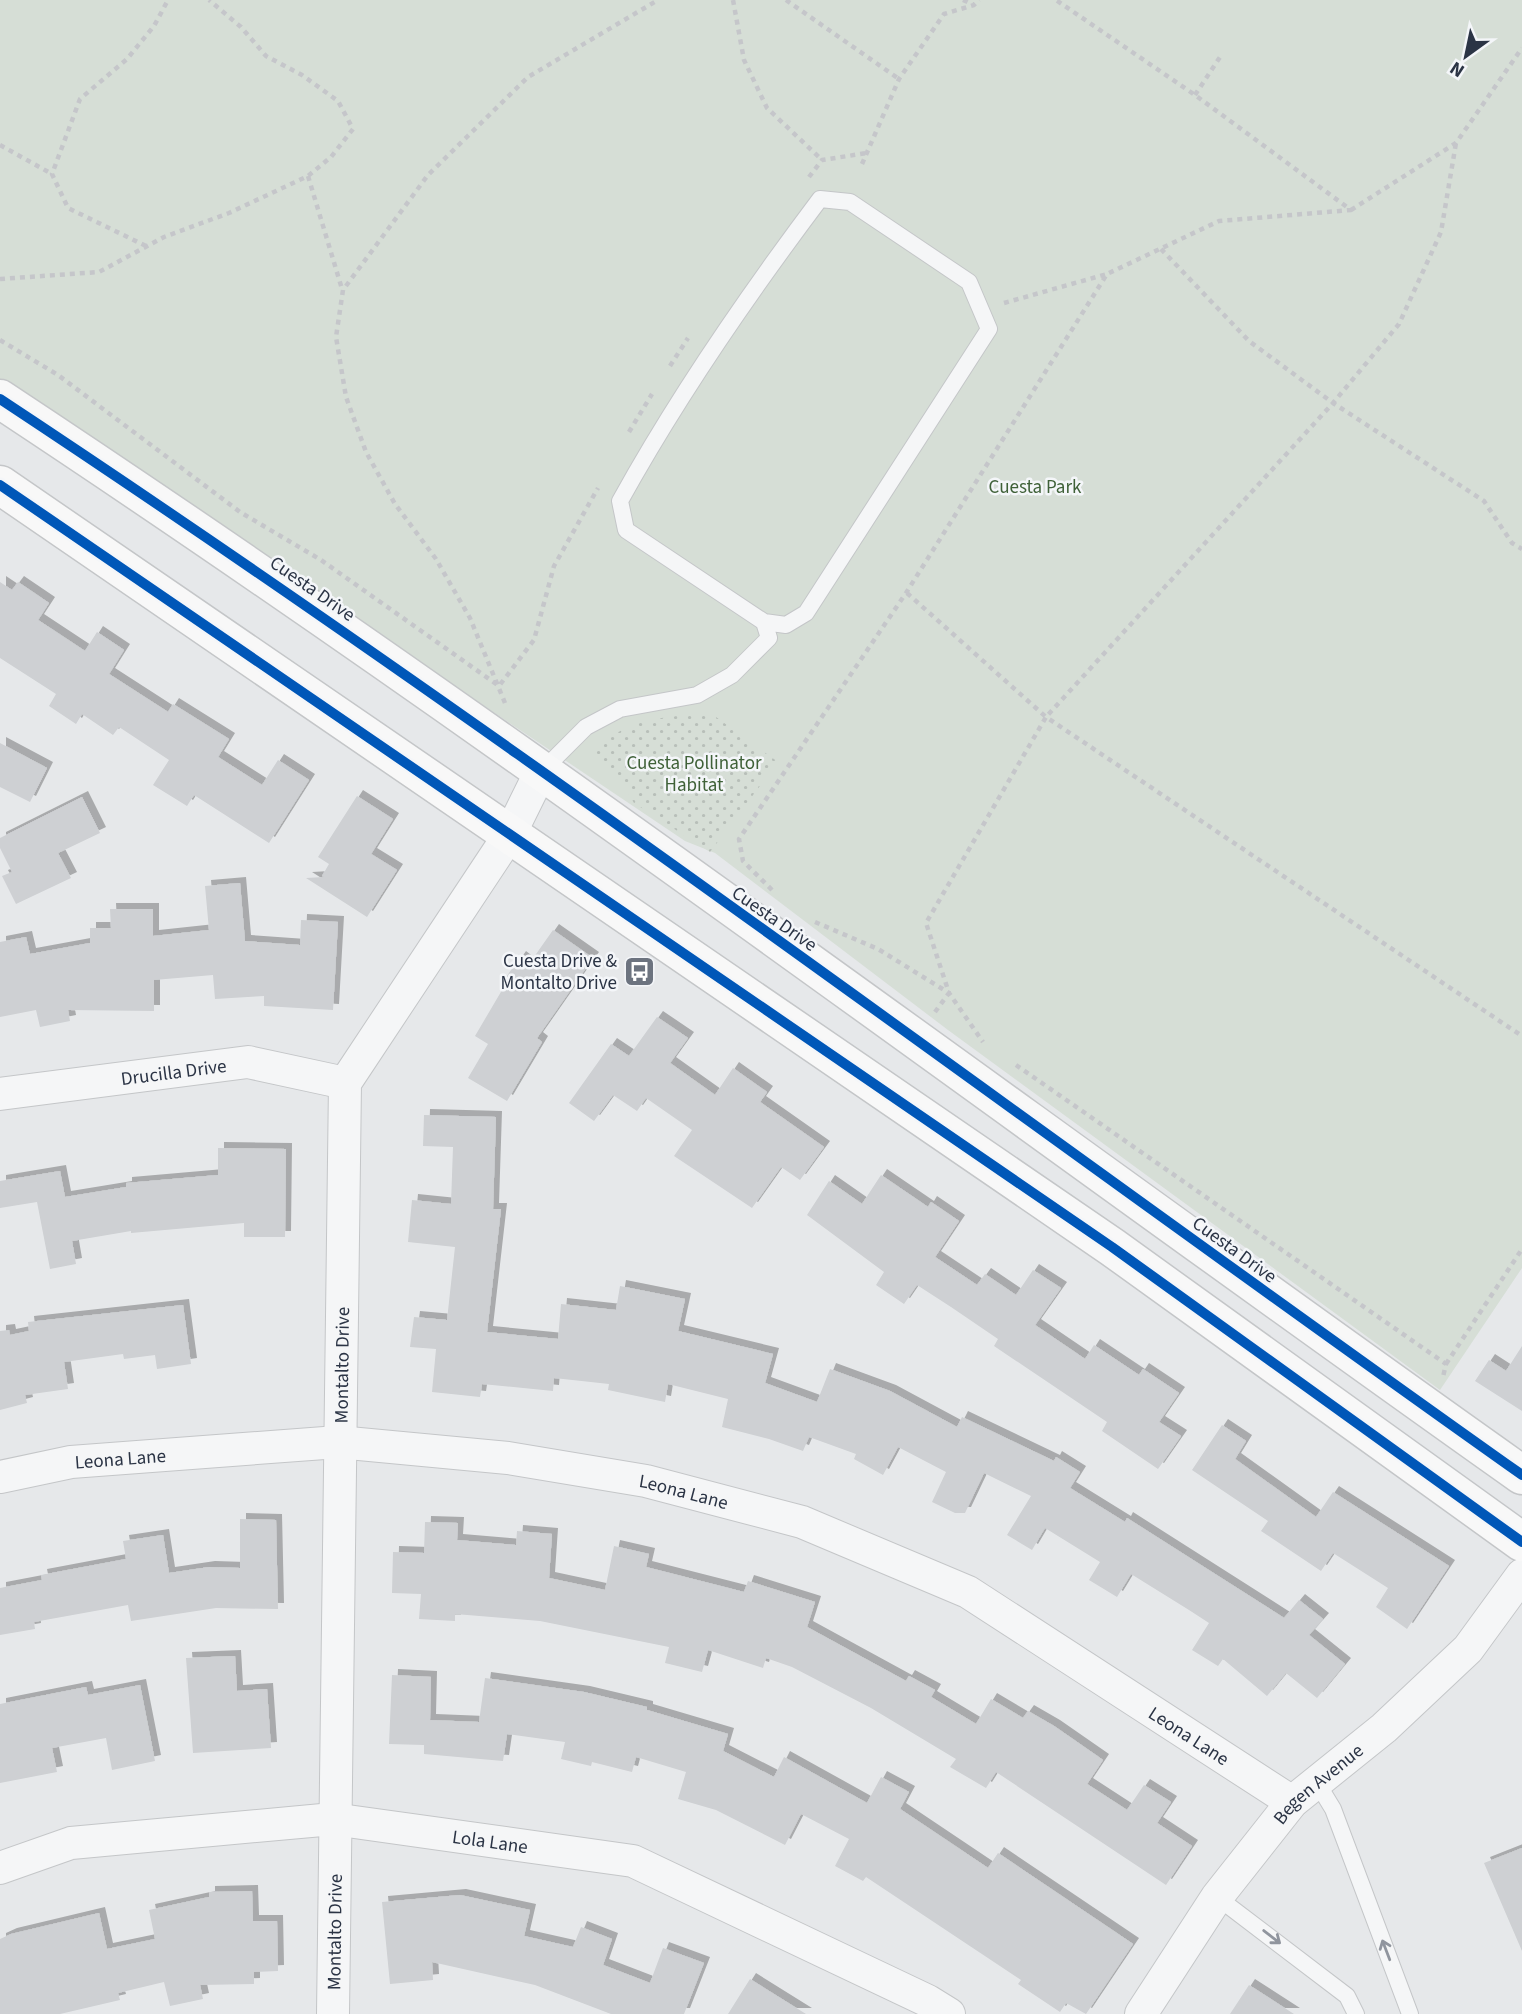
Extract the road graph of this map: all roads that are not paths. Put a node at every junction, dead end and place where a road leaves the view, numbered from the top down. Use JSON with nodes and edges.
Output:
{"nodes":[{"id":1,"x":0,"y":399,"type":"edge"},
{"id":2,"x":0,"y":485,"type":"edge"},
{"id":3,"x":765,"y":622,"type":"junction"},
{"id":4,"x":541,"y":771,"type":"junction"},
{"id":5,"x":510,"y":834,"type":"junction"},
{"id":6,"x":345,"y":1083,"type":"junction"},
{"id":7,"x":0,"y":1094,"type":"edge"},
{"id":8,"x":338,"y":1442,"type":"junction"},
{"id":9,"x":1522,"y":1475,"type":"edge"},
{"id":10,"x":0,"y":1477,"type":"edge"},
{"id":11,"x":1522,"y":1542,"type":"edge"},
{"id":12,"x":1522,"y":1575,"type":"edge"},
{"id":13,"x":1316,"y":1781,"type":"junction"},
{"id":14,"x":1292,"y":1802,"type":"junction"},
{"id":15,"x":333,"y":1819,"type":"junction"},
{"id":16,"x":0,"y":1868,"type":"edge"},
{"id":17,"x":1217,"y":1897,"type":"junction"},
{"id":18,"x":333,"y":2014,"type":"edge"},
{"id":19,"x":949,"y":2014,"type":"edge"},
{"id":20,"x":1142,"y":2014,"type":"edge"},
{"id":21,"x":1356,"y":2014,"type":"edge"},
{"id":22,"x":1410,"y":2014,"type":"edge"}],
"edges":[{"from":1,"to":4,"type":"main road","name":"Cuesta Drive"},
{"from":2,"to":5,"type":"main road"},
{"from":3,"to":3,"type":"lane"},
{"from":3,"to":4,"type":"lane"},
{"from":4,"to":5,"type":"street"},
{"from":4,"to":9,"type":"main road","name":"Cuesta Drive"},
{"from":5,"to":6,"type":"street"},
{"from":5,"to":11,"type":"main road"},
{"from":6,"to":7,"type":"street","name":"Drucilla Drive"},
{"from":6,"to":8,"type":"street","name":"Montalto Drive"},
{"from":8,"to":10,"type":"street","name":"Leona Lane"},
{"from":8,"to":14,"type":"street","name":"Leona Lane"},
{"from":8,"to":15,"type":"street","name":"Montalto Drive"},
{"from":12,"to":13,"type":"street","name":"Begen Avenue"},
{"from":13,"to":14,"type":"street","name":"Begen Avenue"},
{"from":22,"to":13,"type":"lane","one_way":true},
{"from":14,"to":17,"type":"street","name":"Begen Avenue"},
{"from":15,"to":16,"type":"street","name":"Lola Lane"},
{"from":15,"to":18,"type":"street","name":"Montalto Drive"},
{"from":15,"to":19,"type":"street","name":"Lola Lane"},
{"from":17,"to":20,"type":"street","name":"Begen Avenue"},
{"from":17,"to":21,"type":"lane","one_way":true}]}
